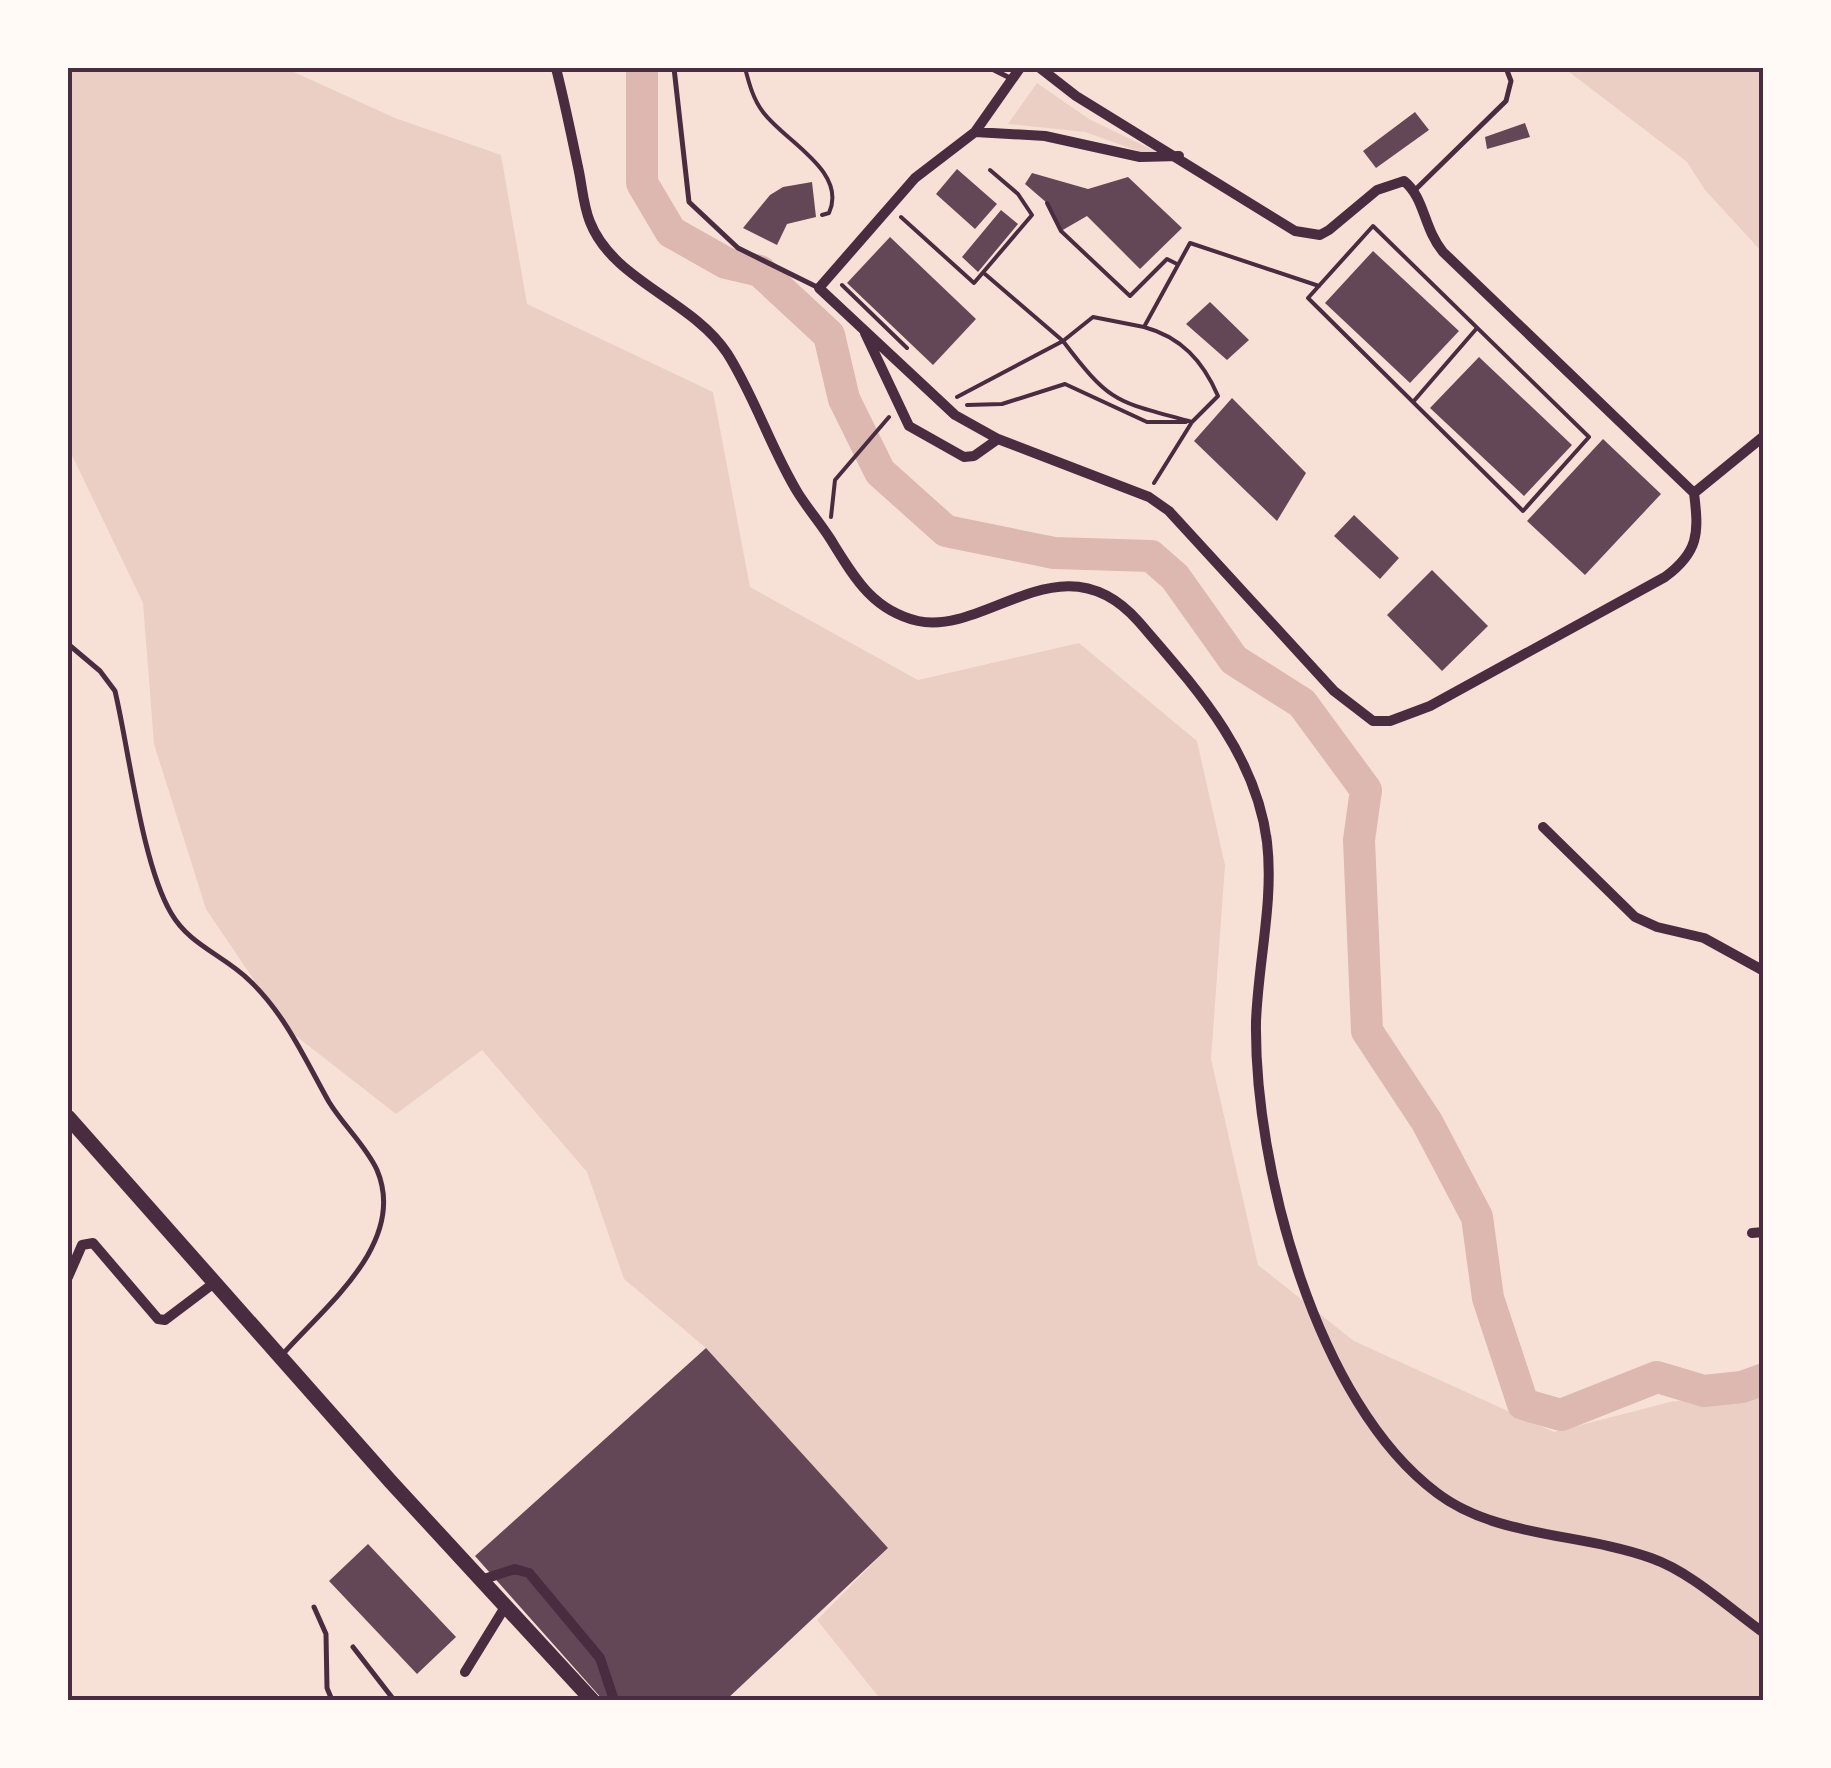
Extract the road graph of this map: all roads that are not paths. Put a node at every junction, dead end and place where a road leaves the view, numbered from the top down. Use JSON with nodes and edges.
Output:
{"nodes":[{"id":1,"x":556,"y":68,"type":"edge"},
{"id":2,"x":674,"y":68,"type":"edge"},
{"id":3,"x":990,"y":68,"type":"edge"},
{"id":4,"x":1020,"y":68,"type":"edge"},
{"id":5,"x":1040,"y":68,"type":"edge"},
{"id":6,"x":1506,"y":68,"type":"edge"},
{"id":7,"x":1010,"y":78,"type":"junction"},
{"id":8,"x":976,"y":132,"type":"junction"},
{"id":9,"x":1180,"y":156,"type":"junction"},
{"id":10,"x":1415,"y":190,"type":"junction"},
{"id":11,"x":819,"y":288,"type":"junction"},
{"id":12,"x":860,"y":323,"type":"junction"},
{"id":13,"x":1764,"y":436,"type":"edge"},
{"id":14,"x":998,"y":439,"type":"junction"},
{"id":15,"x":1694,"y":493,"type":"junction"},
{"id":16,"x":68,"y":644,"type":"edge"},
{"id":17,"x":1543,"y":827,"type":"dead end"},
{"id":18,"x":1764,"y":971,"type":"edge"},
{"id":19,"x":68,"y":1117,"type":"edge"},
{"id":20,"x":68,"y":1277,"type":"edge"},
{"id":21,"x":214,"y":1283,"type":"junction"},
{"id":22,"x":280,"y":1357,"type":"junction"},
{"id":23,"x":481,"y":1580,"type":"junction"},
{"id":24,"x":314,"y":1606,"type":"dead end"},
{"id":25,"x":505,"y":1607,"type":"junction"},
{"id":26,"x":1764,"y":1633,"type":"edge"},
{"id":27,"x":353,"y":1647,"type":"dead end"},
{"id":28,"x":465,"y":1672,"type":"dead end"},
{"id":29,"x":332,"y":1700,"type":"edge"},
{"id":30,"x":394,"y":1700,"type":"edge"},
{"id":31,"x":592,"y":1700,"type":"edge"},
{"id":32,"x":614,"y":1700,"type":"edge"}],
"edges":[{"from":1,"to":26,"type":"street"},
{"from":2,"to":11,"type":"lane"},
{"from":3,"to":7,"type":"lane"},
{"from":4,"to":7,"type":"street"},
{"from":5,"to":9,"type":"street"},
{"from":6,"to":10,"type":"lane"},
{"from":7,"to":8,"type":"street"},
{"from":8,"to":9,"type":"street"},
{"from":8,"to":11,"type":"street"},
{"from":9,"to":10,"type":"street"},
{"from":10,"to":15,"type":"street"},
{"from":11,"to":12,"type":"street"},
{"from":12,"to":14,"type":"street"},
{"from":12,"to":14,"type":"street"},
{"from":13,"to":15,"type":"street"},
{"from":14,"to":15,"type":"street"},
{"from":16,"to":22,"type":"lane"},
{"from":17,"to":18,"type":"street"},
{"from":19,"to":21,"type":"main road"},
{"from":20,"to":21,"type":"street"},
{"from":21,"to":22,"type":"main road"},
{"from":22,"to":23,"type":"main road"},
{"from":23,"to":25,"type":"main road"},
{"from":23,"to":32,"type":"street"},
{"from":24,"to":29,"type":"lane"},
{"from":25,"to":28,"type":"street"},
{"from":25,"to":31,"type":"main road"},
{"from":27,"to":30,"type":"lane"}]}
